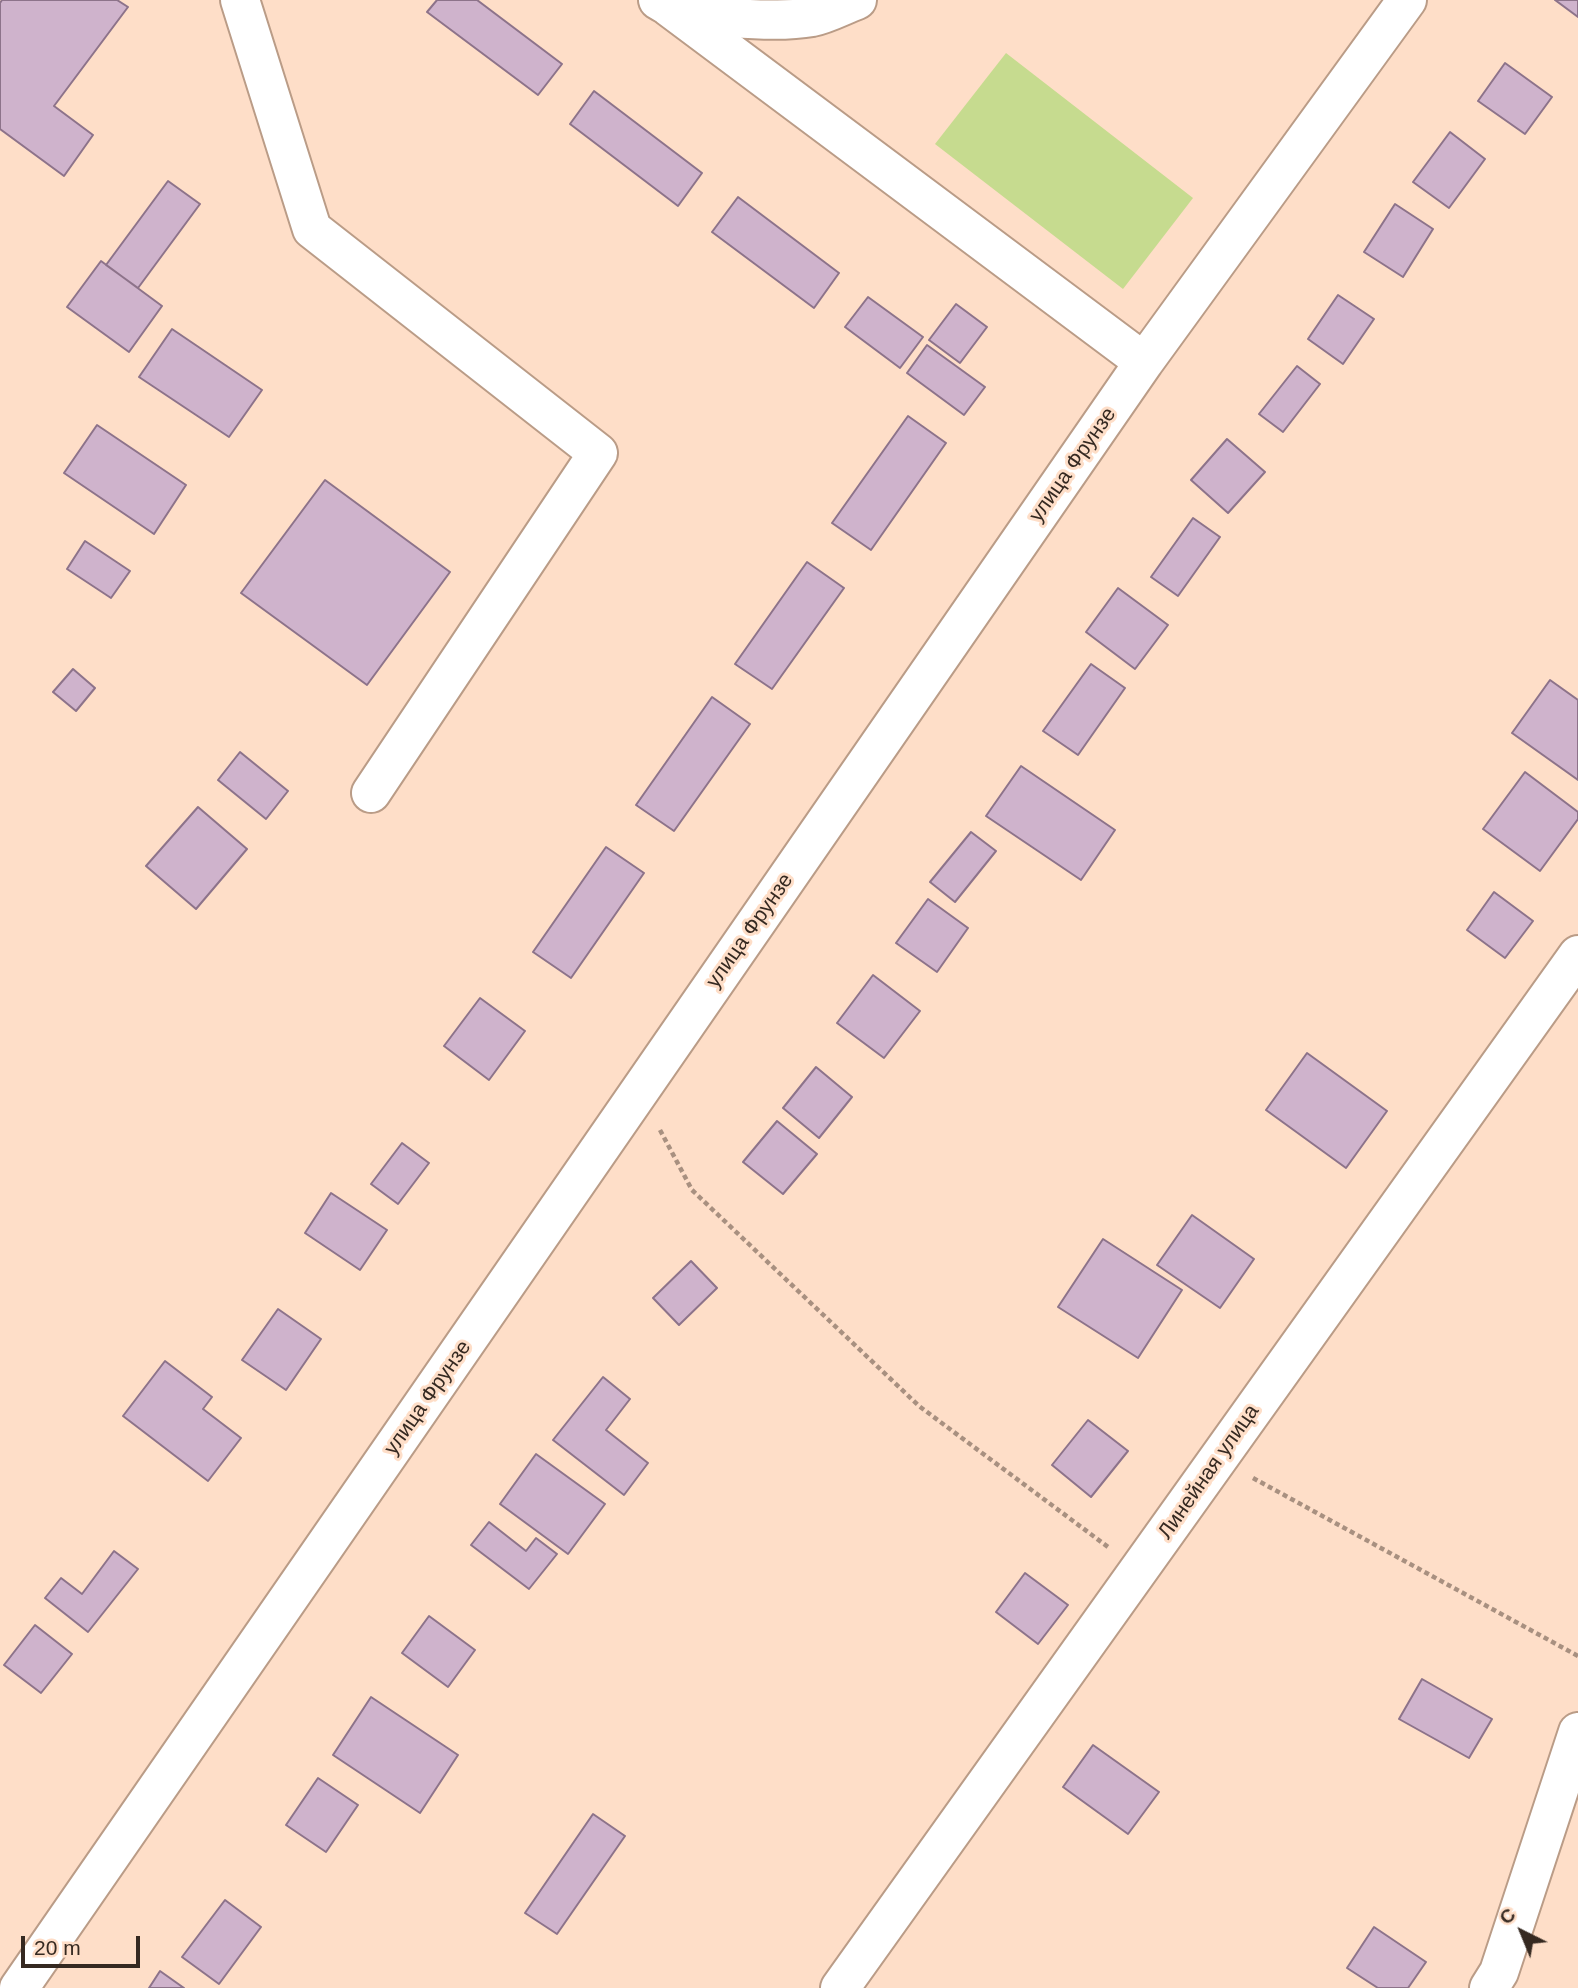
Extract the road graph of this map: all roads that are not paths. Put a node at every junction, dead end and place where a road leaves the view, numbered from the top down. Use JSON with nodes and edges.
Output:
{"nodes":[{"id":1,"x":240,"y":0,"type":"edge"},
{"id":2,"x":857,"y":0,"type":"edge"},
{"id":3,"x":1407,"y":0,"type":"edge"},
{"id":4,"x":664,"y":4,"type":"edge"},
{"id":5,"x":1144,"y":362,"type":"junction"},
{"id":6,"x":370,"y":793,"type":"dead end"},
{"id":7,"x":1578,"y":955,"type":"edge"},
{"id":8,"x":1578,"y":1732,"type":"edge"},
{"id":9,"x":19,"y":1988,"type":"edge"},
{"id":10,"x":840,"y":1988,"type":"edge"},
{"id":11,"x":1489,"y":1988,"type":"edge"}],
"edges":[{"from":1,"to":6,"type":"street"},
{"from":2,"to":4,"type":"street"},
{"from":3,"to":5,"type":"street","name":"улица Фрунзе"},
{"from":4,"to":5,"type":"street"},
{"from":5,"to":9,"type":"street","name":"улица Фрунзе"},
{"from":7,"to":10,"type":"street","name":"Линейная улица"},
{"from":8,"to":11,"type":"street"}]}
